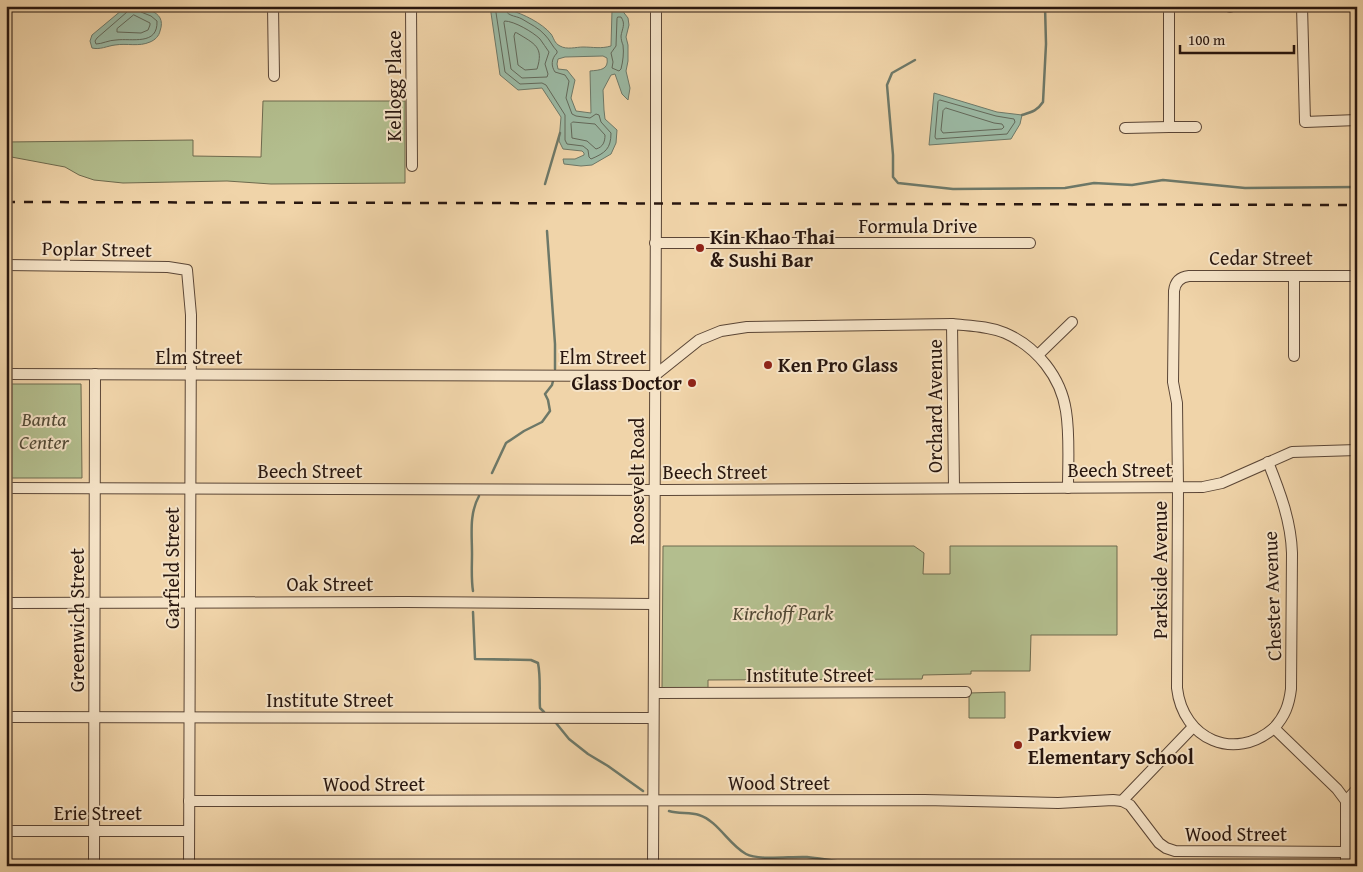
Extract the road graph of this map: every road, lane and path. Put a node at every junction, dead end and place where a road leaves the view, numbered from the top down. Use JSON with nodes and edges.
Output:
{"nodes":[{"id":1,"x":273,"y":6,"type":"edge"},
{"id":2,"x":411,"y":6,"type":"edge"},
{"id":3,"x":656,"y":6,"type":"edge"},
{"id":4,"x":1169,"y":6,"type":"edge"},
{"id":5,"x":1302,"y":6,"type":"edge"},
{"id":6,"x":274,"y":76,"type":"dead end"},
{"id":7,"x":1357,"y":120,"type":"edge"},
{"id":8,"x":1169,"y":127,"type":"junction"},
{"id":9,"x":1196,"y":127,"type":"dead end"},
{"id":10,"x":1125,"y":128,"type":"dead end"},
{"id":11,"x":412,"y":166,"type":"dead end"},
{"id":12,"x":655,"y":243,"type":"junction"},
{"id":13,"x":1030,"y":243,"type":"dead end"},
{"id":14,"x":6,"y":265,"type":"edge"},
{"id":15,"x":187,"y":270,"type":"joint"},
{"id":16,"x":1294,"y":276,"type":"junction"},
{"id":17,"x":1357,"y":276,"type":"edge"},
{"id":18,"x":1174,"y":291,"type":"joint"},
{"id":19,"x":1072,"y":322,"type":"dead end"},
{"id":20,"x":952,"y":324,"type":"junction"},
{"id":21,"x":1038,"y":355,"type":"junction"},
{"id":22,"x":1294,"y":356,"type":"dead end"},
{"id":23,"x":6,"y":374,"type":"edge"},
{"id":24,"x":94,"y":374,"type":"junction"},
{"id":25,"x":191,"y":374,"type":"junction"},
{"id":26,"x":654,"y":376,"type":"junction"},
{"id":27,"x":1357,"y":450,"type":"edge"},
{"id":28,"x":1268,"y":462,"type":"junction"},
{"id":29,"x":6,"y":488,"type":"edge"},
{"id":30,"x":94,"y":488,"type":"junction"},
{"id":31,"x":190,"y":488,"type":"junction"},
{"id":32,"x":954,"y":488,"type":"junction"},
{"id":33,"x":1068,"y":488,"type":"junction"},
{"id":34,"x":1178,"y":488,"type":"junction"},
{"id":35,"x":654,"y":490,"type":"junction"},
{"id":36,"x":190,"y":601,"type":"junction"},
{"id":37,"x":6,"y":603,"type":"edge"},
{"id":38,"x":94,"y":603,"type":"junction"},
{"id":39,"x":654,"y":604,"type":"junction"},
{"id":40,"x":966,"y":692,"type":"dead end"},
{"id":41,"x":654,"y":693,"type":"junction"},
{"id":42,"x":6,"y":717,"type":"edge"},
{"id":43,"x":94,"y":717,"type":"junction"},
{"id":44,"x":189,"y":717,"type":"junction"},
{"id":45,"x":653,"y":718,"type":"junction"},
{"id":46,"x":1193,"y":727,"type":"junction"},
{"id":47,"x":1274,"y":728,"type":"junction"},
{"id":48,"x":1357,"y":789,"type":"edge"},
{"id":49,"x":189,"y":801,"type":"junction"},
{"id":50,"x":653,"y":801,"type":"junction"},
{"id":51,"x":1122,"y":801,"type":"junction"},
{"id":52,"x":1346,"y":801,"type":"junction"},
{"id":53,"x":6,"y":831,"type":"edge"},
{"id":54,"x":94,"y":831,"type":"junction"},
{"id":55,"x":189,"y":831,"type":"junction"},
{"id":56,"x":1346,"y":852,"type":"junction"},
{"id":57,"x":94,"y":866,"type":"edge"},
{"id":58,"x":189,"y":866,"type":"edge"},
{"id":59,"x":653,"y":866,"type":"edge"},
{"id":60,"x":1346,"y":866,"type":"edge"}],
"edges":[{"from":1,"to":6,"type":"street"},
{"from":2,"to":11,"type":"street","name":"Kellogg Place"},
{"from":3,"to":12,"type":"street","name":"Roosevelt Road"},
{"from":4,"to":8,"type":"street"},
{"from":5,"to":7,"type":"street"},
{"from":8,"to":9,"type":"street"},
{"from":8,"to":10,"type":"street"},
{"from":12,"to":13,"type":"street","name":"Formula Drive"},
{"from":12,"to":26,"type":"street","name":"Roosevelt Road"},
{"from":14,"to":15,"type":"street","name":"Poplar Street"},
{"from":15,"to":25,"type":"street","name":"Garfield Street"},
{"from":16,"to":17,"type":"street","name":"Cedar Street"},
{"from":16,"to":18,"type":"street","name":"Cedar Street"},
{"from":16,"to":22,"type":"street"},
{"from":18,"to":34,"type":"street","name":"Parkside Avenue"},
{"from":19,"to":21,"type":"street"},
{"from":20,"to":21,"type":"street","name":"Elm Street"},
{"from":20,"to":26,"type":"street","name":"Elm Street"},
{"from":20,"to":32,"type":"street","name":"Orchard Avenue"},
{"from":21,"to":33,"type":"street","name":"Elm Street"},
{"from":23,"to":24,"type":"street","name":"Elm Street"},
{"from":24,"to":25,"type":"street","name":"Elm Street"},
{"from":24,"to":30,"type":"street","name":"Greenwich Street"},
{"from":25,"to":26,"type":"street","name":"Elm Street"},
{"from":25,"to":31,"type":"street","name":"Garfield Street"},
{"from":26,"to":35,"type":"street","name":"Roosevelt Road"},
{"from":27,"to":28,"type":"street","name":"Beech Street"},
{"from":28,"to":34,"type":"street","name":"Beech Street"},
{"from":28,"to":47,"type":"street","name":"Chester Avenue"},
{"from":29,"to":30,"type":"street","name":"Beech Street"},
{"from":30,"to":31,"type":"street","name":"Beech Street"},
{"from":30,"to":38,"type":"street","name":"Greenwich Street"},
{"from":31,"to":35,"type":"street","name":"Beech Street"},
{"from":31,"to":36,"type":"street","name":"Garfield Street"},
{"from":32,"to":33,"type":"street","name":"Beech Street"},
{"from":32,"to":35,"type":"street","name":"Beech Street"},
{"from":33,"to":34,"type":"street","name":"Beech Street"},
{"from":34,"to":46,"type":"street","name":"Parkside Avenue"},
{"from":35,"to":39,"type":"street","name":"Roosevelt Road"},
{"from":36,"to":38,"type":"street","name":"Oak Street"},
{"from":36,"to":39,"type":"street","name":"Oak Street"},
{"from":36,"to":44,"type":"street","name":"Garfield Street"},
{"from":37,"to":38,"type":"street","name":"Oak Street"},
{"from":38,"to":43,"type":"street","name":"Greenwich Street"},
{"from":39,"to":41,"type":"street","name":"Roosevelt Road"},
{"from":40,"to":41,"type":"street","name":"Institute Street"},
{"from":41,"to":45,"type":"street","name":"Roosevelt Road"},
{"from":42,"to":43,"type":"street","name":"Institute Street"},
{"from":43,"to":44,"type":"street","name":"Institute Street"},
{"from":43,"to":54,"type":"street","name":"Greenwich Street"},
{"from":44,"to":45,"type":"street","name":"Institute Street"},
{"from":44,"to":49,"type":"street","name":"Garfield Street"},
{"from":45,"to":50,"type":"street","name":"Roosevelt Road"},
{"from":46,"to":47,"type":"street"},
{"from":46,"to":51,"type":"street"},
{"from":47,"to":52,"type":"street"},
{"from":48,"to":52,"type":"street"},
{"from":49,"to":50,"type":"street","name":"Wood Street"},
{"from":49,"to":55,"type":"street","name":"Garfield Street"},
{"from":50,"to":51,"type":"street","name":"Wood Street"},
{"from":50,"to":59,"type":"street","name":"Roosevelt Road"},
{"from":51,"to":56,"type":"street","name":"Wood Street"},
{"from":52,"to":56,"type":"street"},
{"from":53,"to":54,"type":"street","name":"Erie Street"},
{"from":54,"to":55,"type":"street","name":"Erie Street"},
{"from":54,"to":57,"type":"street","name":"Greenwich Street"},
{"from":55,"to":58,"type":"street","name":"Garfield Street"},
{"from":56,"to":60,"type":"street"}]}
